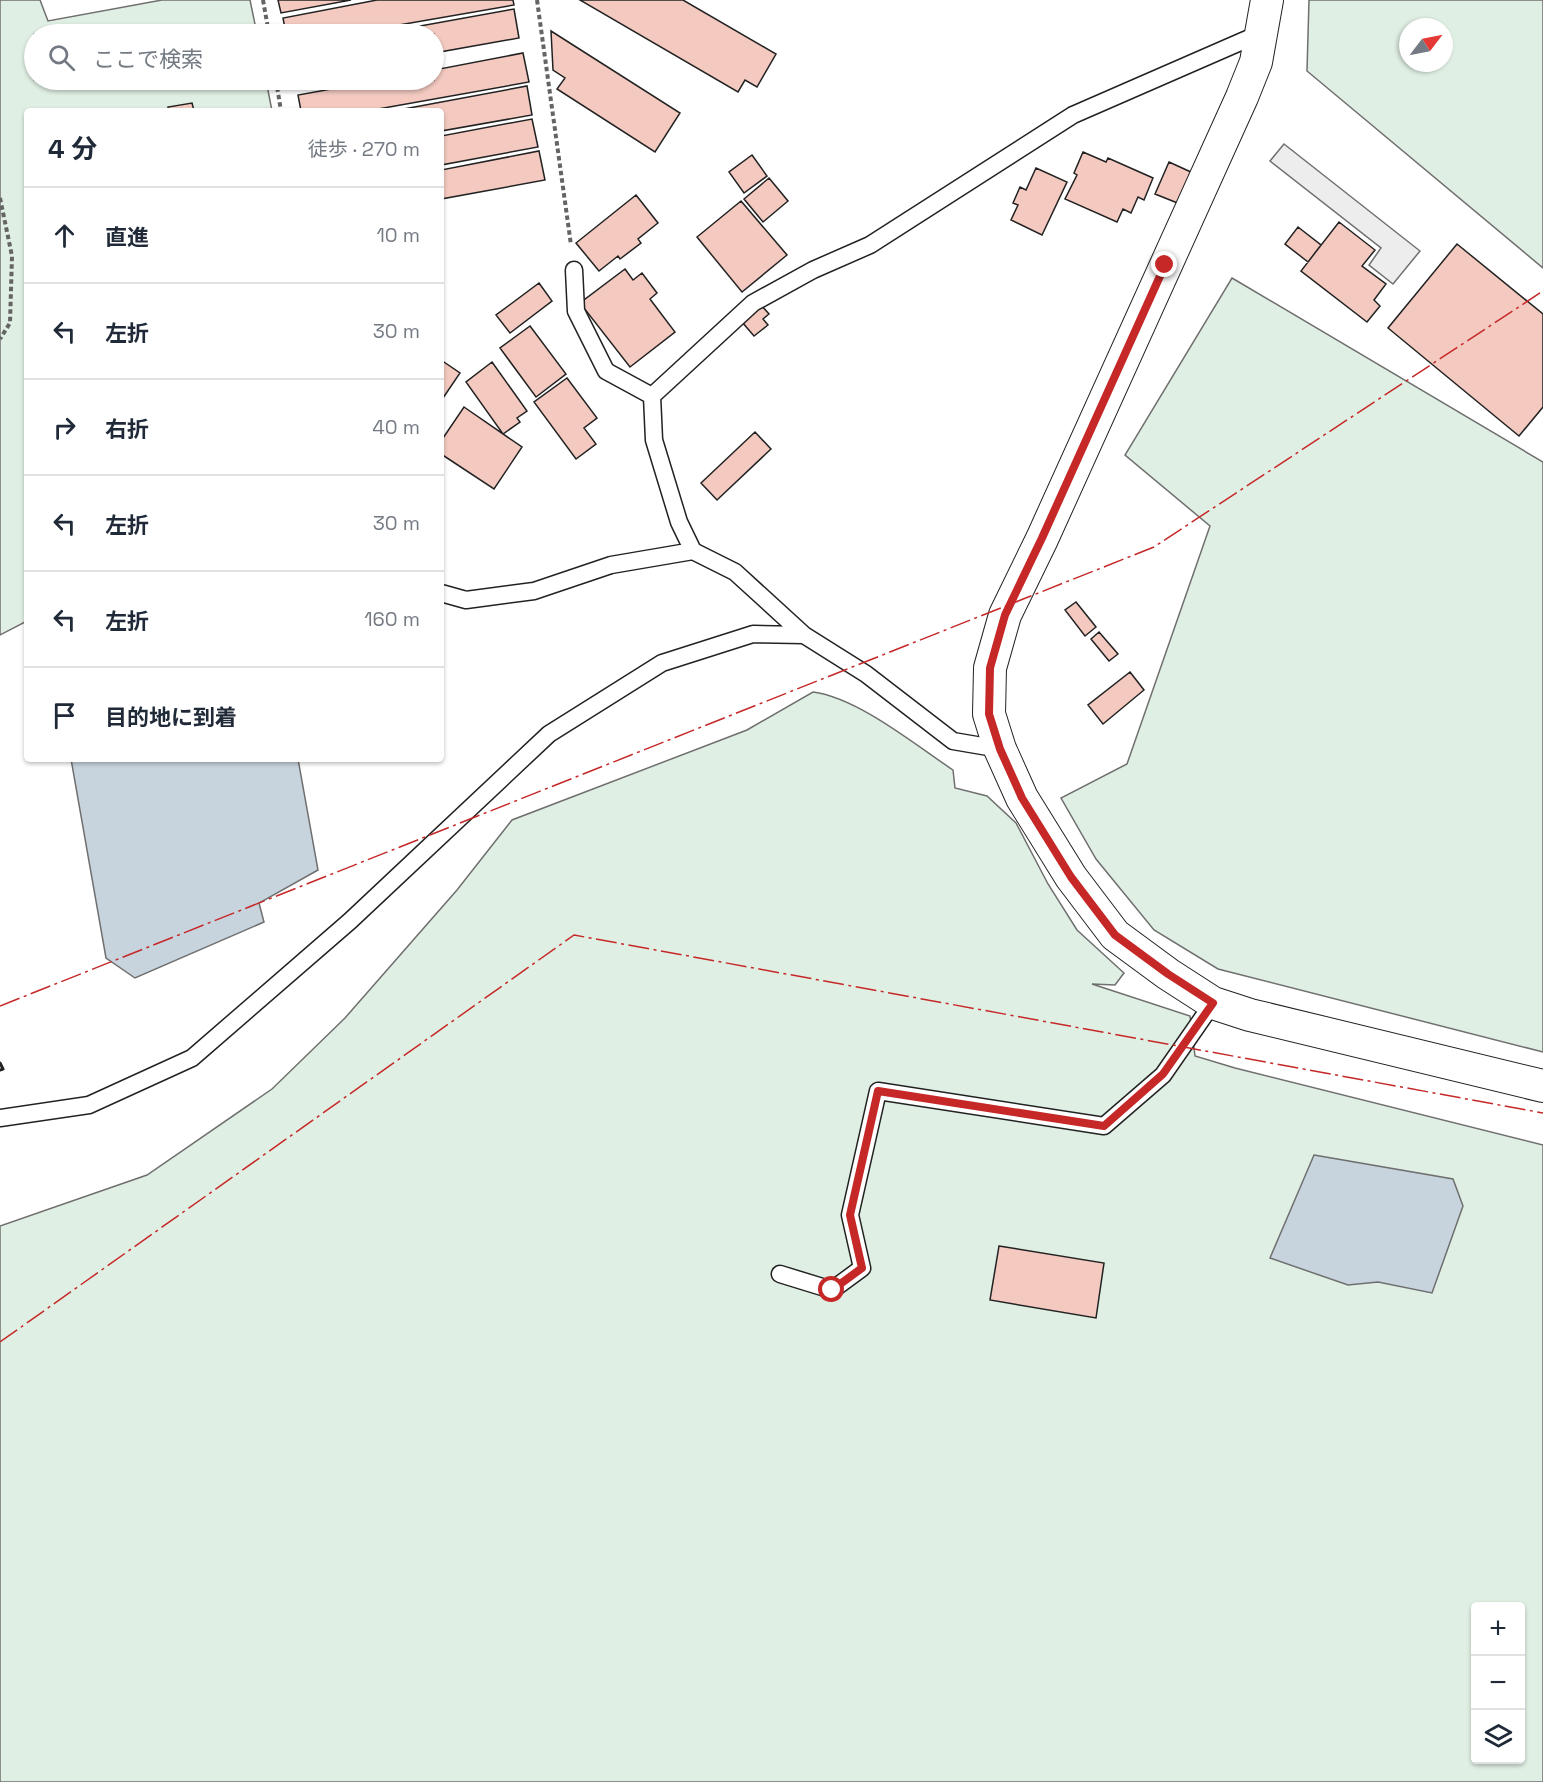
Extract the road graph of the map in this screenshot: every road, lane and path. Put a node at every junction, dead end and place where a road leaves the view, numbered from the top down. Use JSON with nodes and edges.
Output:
{"nodes":[{"id":1,"x":263,"y":0,"type":"edge"},
{"id":2,"x":537,"y":0,"type":"edge"},
{"id":3,"x":1267,"y":0,"type":"edge"},
{"id":4,"x":267,"y":24,"type":"edge"},
{"id":5,"x":1261,"y":33,"type":"junction"},
{"id":6,"x":278,"y":90,"type":"edge"},
{"id":7,"x":281,"y":108,"type":"edge"},
{"id":8,"x":0,"y":198,"type":"edge"},
{"id":9,"x":574,"y":270,"type":"joint"},
{"id":10,"x":0,"y":339,"type":"edge"},
{"id":11,"x":652,"y":396,"type":"junction"},
{"id":12,"x":693,"y":551,"type":"junction"},
{"id":13,"x":444,"y":594,"type":"edge"},
{"id":14,"x":804,"y":635,"type":"junction"},
{"id":15,"x":1000,"y":749,"type":"junction"},
{"id":16,"x":1213,"y":1003,"type":"junction"},
{"id":17,"x":1543,"y":1086,"type":"edge"},
{"id":18,"x":0,"y":1118,"type":"edge"},
{"id":19,"x":780,"y":1274,"type":"dead end"}],
"edges":[{"from":1,"to":4,"type":"path"},
{"from":2,"to":9,"type":"path"},
{"from":3,"to":5,"type":"street"},
{"from":5,"to":11,"type":"lane"},
{"from":5,"to":15,"type":"street"},
{"from":6,"to":7,"type":"path"},
{"from":8,"to":10,"type":"path"},
{"from":9,"to":11,"type":"lane"},
{"from":11,"to":12,"type":"lane"},
{"from":12,"to":13,"type":"lane"},
{"from":12,"to":14,"type":"lane"},
{"from":14,"to":15,"type":"lane"},
{"from":14,"to":18,"type":"lane"},
{"from":15,"to":16,"type":"street"},
{"from":16,"to":17,"type":"street"},
{"from":16,"to":19,"type":"lane"}]}
